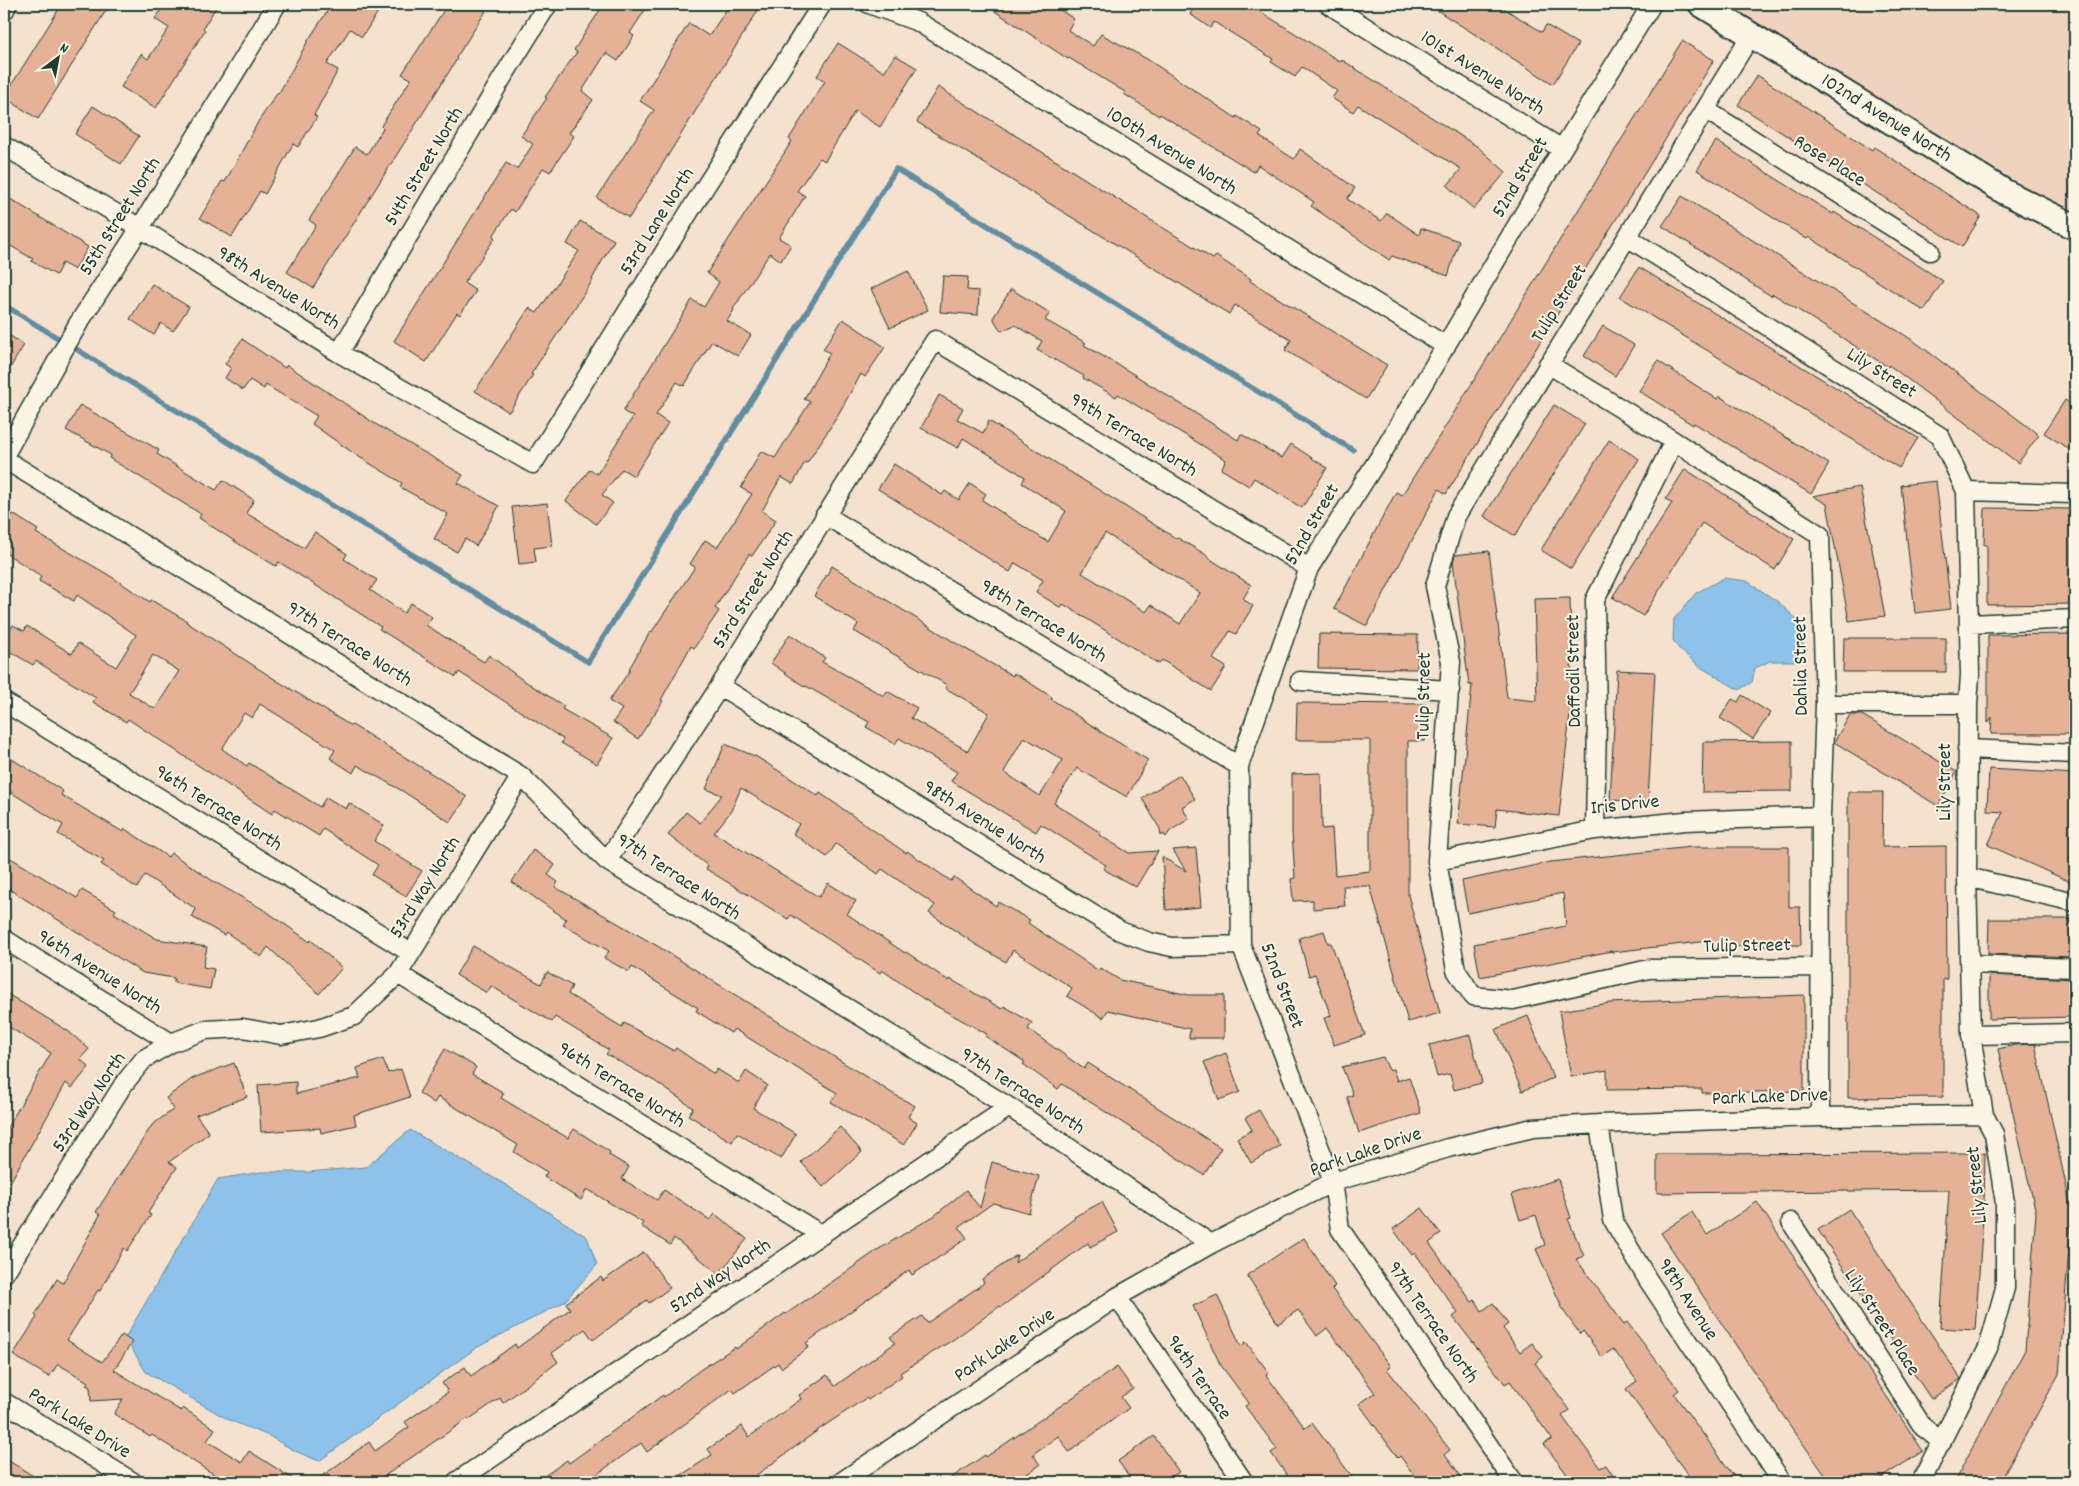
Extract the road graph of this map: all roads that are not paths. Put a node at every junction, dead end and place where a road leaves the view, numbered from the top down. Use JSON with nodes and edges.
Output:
{"nodes":[{"id":1,"x":8,"y":4,"type":"edge"},
{"id":2,"x":277,"y":4,"type":"edge"},
{"id":3,"x":548,"y":4,"type":"edge"},
{"id":4,"x":822,"y":4,"type":"edge"},
{"id":5,"x":868,"y":4,"type":"edge"},
{"id":6,"x":1328,"y":4,"type":"edge"},
{"id":7,"x":1652,"y":4,"type":"edge"},
{"id":8,"x":1701,"y":4,"type":"edge"},
{"id":9,"x":4,"y":11,"type":"edge"},
{"id":10,"x":1751,"y":35,"type":"junction"},
{"id":11,"x":1706,"y":110,"type":"junction"},
{"id":12,"x":4,"y":146,"type":"edge"},
{"id":13,"x":1562,"y":149,"type":"junction"},
{"id":14,"x":2075,"y":227,"type":"edge"},
{"id":15,"x":140,"y":228,"type":"junction"},
{"id":16,"x":1626,"y":237,"type":"junction"},
{"id":17,"x":1930,"y":251,"type":"dead end"},
{"id":18,"x":935,"y":340,"type":"joint"},
{"id":19,"x":1446,"y":346,"type":"junction"},
{"id":20,"x":339,"y":353,"type":"junction"},
{"id":21,"x":1548,"y":364,"type":"junction"},
{"id":22,"x":1674,"y":441,"type":"junction"},
{"id":23,"x":4,"y":457,"type":"edge"},
{"id":24,"x":533,"y":464,"type":"joint"},
{"id":25,"x":1966,"y":492,"type":"junction"},
{"id":26,"x":2075,"y":494,"type":"edge"},
{"id":27,"x":825,"y":515,"type":"junction"},
{"id":28,"x":1309,"y":568,"type":"junction"},
{"id":29,"x":2075,"y":619,"type":"edge"},
{"id":30,"x":1970,"y":624,"type":"junction"},
{"id":31,"x":1300,"y":681,"type":"dead end"},
{"id":32,"x":720,"y":686,"type":"junction"},
{"id":33,"x":1450,"y":690,"type":"junction"},
{"id":34,"x":4,"y":702,"type":"edge"},
{"id":35,"x":1826,"y":704,"type":"junction"},
{"id":36,"x":1968,"y":704,"type":"junction"},
{"id":37,"x":1967,"y":749,"type":"junction"},
{"id":38,"x":2075,"y":754,"type":"edge"},
{"id":39,"x":1239,"y":766,"type":"junction"},
{"id":40,"x":521,"y":776,"type":"junction"},
{"id":41,"x":1821,"y":816,"type":"junction"},
{"id":42,"x":1594,"y":830,"type":"junction"},
{"id":43,"x":607,"y":861,"type":"junction"},
{"id":44,"x":1437,"y":861,"type":"junction"},
{"id":45,"x":1967,"y":877,"type":"junction"},
{"id":46,"x":2075,"y":902,"type":"edge"},
{"id":47,"x":4,"y":939,"type":"edge"},
{"id":48,"x":1241,"y":945,"type":"junction"},
{"id":49,"x":411,"y":953,"type":"junction"},
{"id":50,"x":1970,"y":964,"type":"junction"},
{"id":51,"x":1821,"y":967,"type":"junction"},
{"id":52,"x":2075,"y":968,"type":"edge"},
{"id":53,"x":398,"y":974,"type":"junction"},
{"id":54,"x":2075,"y":1033,"type":"edge"},
{"id":55,"x":1971,"y":1035,"type":"junction"},
{"id":56,"x":171,"y":1043,"type":"junction"},
{"id":57,"x":1009,"y":1107,"type":"junction"},
{"id":58,"x":1984,"y":1115,"type":"junction"},
{"id":59,"x":1820,"y":1117,"type":"junction"},
{"id":60,"x":1599,"y":1124,"type":"junction"},
{"id":61,"x":1333,"y":1182,"type":"junction"},
{"id":62,"x":1790,"y":1222,"type":"dead end"},
{"id":63,"x":822,"y":1235,"type":"junction"},
{"id":64,"x":1211,"y":1244,"type":"junction"},
{"id":65,"x":4,"y":1274,"type":"edge"},
{"id":66,"x":1116,"y":1297,"type":"junction"},
{"id":67,"x":4,"y":1402,"type":"edge"},
{"id":68,"x":1942,"y":1442,"type":"junction"},
{"id":69,"x":133,"y":1482,"type":"edge"},
{"id":70,"x":456,"y":1482,"type":"edge"},
{"id":71,"x":841,"y":1482,"type":"edge"},
{"id":72,"x":1244,"y":1482,"type":"edge"},
{"id":73,"x":1514,"y":1482,"type":"edge"},
{"id":74,"x":1782,"y":1482,"type":"edge"},
{"id":75,"x":1921,"y":1482,"type":"edge"}],
"edges":[{"from":1,"to":9,"type":"street"},
{"from":2,"to":15,"type":"street","name":"55th Street North"},
{"from":3,"to":20,"type":"street","name":"54th Street North"},
{"from":4,"to":24,"type":"street","name":"53rd Lane North"},
{"from":5,"to":19,"type":"street","name":"100th Avenue North"},
{"from":6,"to":13,"type":"street","name":"101st Avenue North"},
{"from":7,"to":13,"type":"street","name":"52nd Street"},
{"from":8,"to":10,"type":"street","name":"102nd Avenue North"},
{"from":10,"to":11,"type":"street","name":"Tulip Street"},
{"from":10,"to":14,"type":"street","name":"102nd Avenue North"},
{"from":11,"to":16,"type":"street","name":"Tulip Street"},
{"from":11,"to":17,"type":"street","name":"Rose Place"},
{"from":12,"to":15,"type":"street","name":"98th Avenue North"},
{"from":13,"to":19,"type":"street","name":"52nd Street"},
{"from":15,"to":20,"type":"street","name":"98th Avenue North"},
{"from":15,"to":23,"type":"street","name":"55th Street North"},
{"from":16,"to":21,"type":"street","name":"Tulip Street"},
{"from":16,"to":25,"type":"street","name":"Lily Street"},
{"from":18,"to":27,"type":"street","name":"53rd Street North"},
{"from":18,"to":28,"type":"street","name":"99th Terrace North"},
{"from":19,"to":28,"type":"street","name":"52nd Street"},
{"from":20,"to":24,"type":"street","name":"98th Avenue North"},
{"from":21,"to":22,"type":"street","name":"Dahlia Street"},
{"from":21,"to":33,"type":"street","name":"Tulip Street"},
{"from":22,"to":35,"type":"street","name":"Dahlia Street"},
{"from":22,"to":42,"type":"street","name":"Daffodil Street"},
{"from":23,"to":40,"type":"street","name":"97th Terrace North"},
{"from":25,"to":26,"type":"street"},
{"from":25,"to":30,"type":"street","name":"Lily Street"},
{"from":27,"to":32,"type":"street","name":"53rd Street North"},
{"from":27,"to":39,"type":"street","name":"98th Terrace North"},
{"from":28,"to":39,"type":"street","name":"52nd Street"},
{"from":29,"to":30,"type":"street"},
{"from":30,"to":36,"type":"street","name":"Lily Street"},
{"from":31,"to":33,"type":"street"},
{"from":32,"to":43,"type":"street","name":"53rd Street North"},
{"from":32,"to":48,"type":"street","name":"98th Avenue North"},
{"from":33,"to":44,"type":"street","name":"Tulip Street"},
{"from":34,"to":49,"type":"street","name":"96th Terrace North"},
{"from":35,"to":36,"type":"street"},
{"from":35,"to":41,"type":"street","name":"Dahlia Street"},
{"from":36,"to":37,"type":"street","name":"Lily Street"},
{"from":37,"to":38,"type":"street"},
{"from":37,"to":45,"type":"street","name":"Lily Street"},
{"from":39,"to":48,"type":"street","name":"52nd Street"},
{"from":40,"to":43,"type":"street","name":"97th Terrace North"},
{"from":40,"to":49,"type":"street","name":"53rd Way North"},
{"from":41,"to":42,"type":"street","name":"Iris Drive"},
{"from":41,"to":51,"type":"street","name":"Dahlia Street"},
{"from":42,"to":44,"type":"street","name":"Iris Drive"},
{"from":43,"to":57,"type":"street","name":"97th Terrace North"},
{"from":44,"to":51,"type":"street","name":"Tulip Street"},
{"from":45,"to":46,"type":"street"},
{"from":45,"to":50,"type":"street","name":"Lily Street"},
{"from":47,"to":56,"type":"street","name":"96th Avenue North"},
{"from":48,"to":61,"type":"street","name":"52nd Street"},
{"from":49,"to":53,"type":"street","name":"53rd Way North"},
{"from":50,"to":52,"type":"street"},
{"from":50,"to":55,"type":"street","name":"Lily Street"},
{"from":51,"to":59,"type":"street","name":"Dahlia Street"},
{"from":53,"to":56,"type":"street","name":"53rd Way North"},
{"from":53,"to":63,"type":"street","name":"96th Terrace North"},
{"from":54,"to":55,"type":"street"},
{"from":55,"to":58,"type":"street","name":"Lily Street"},
{"from":56,"to":65,"type":"street","name":"53rd Way North"},
{"from":57,"to":63,"type":"street","name":"52nd Way North"},
{"from":57,"to":64,"type":"street","name":"97th Terrace North"},
{"from":58,"to":59,"type":"street","name":"Park Lake Drive"},
{"from":58,"to":68,"type":"street","name":"Lily Street"},
{"from":59,"to":60,"type":"street","name":"Park Lake Drive"},
{"from":60,"to":61,"type":"street","name":"Park Lake Drive"},
{"from":60,"to":74,"type":"street","name":"98th Avenue"},
{"from":61,"to":64,"type":"street","name":"Park Lake Drive"},
{"from":61,"to":73,"type":"street","name":"97th Terrace North"},
{"from":62,"to":68,"type":"street","name":"Lily Street Place"},
{"from":63,"to":70,"type":"street","name":"52nd Way North"},
{"from":64,"to":66,"type":"street","name":"Park Lake Drive"},
{"from":66,"to":71,"type":"street","name":"Park Lake Drive"},
{"from":66,"to":72,"type":"street","name":"96th Terrace"},
{"from":67,"to":69,"type":"street","name":"Park Lake Drive"},
{"from":68,"to":75,"type":"street","name":"Lily Street"}]}
